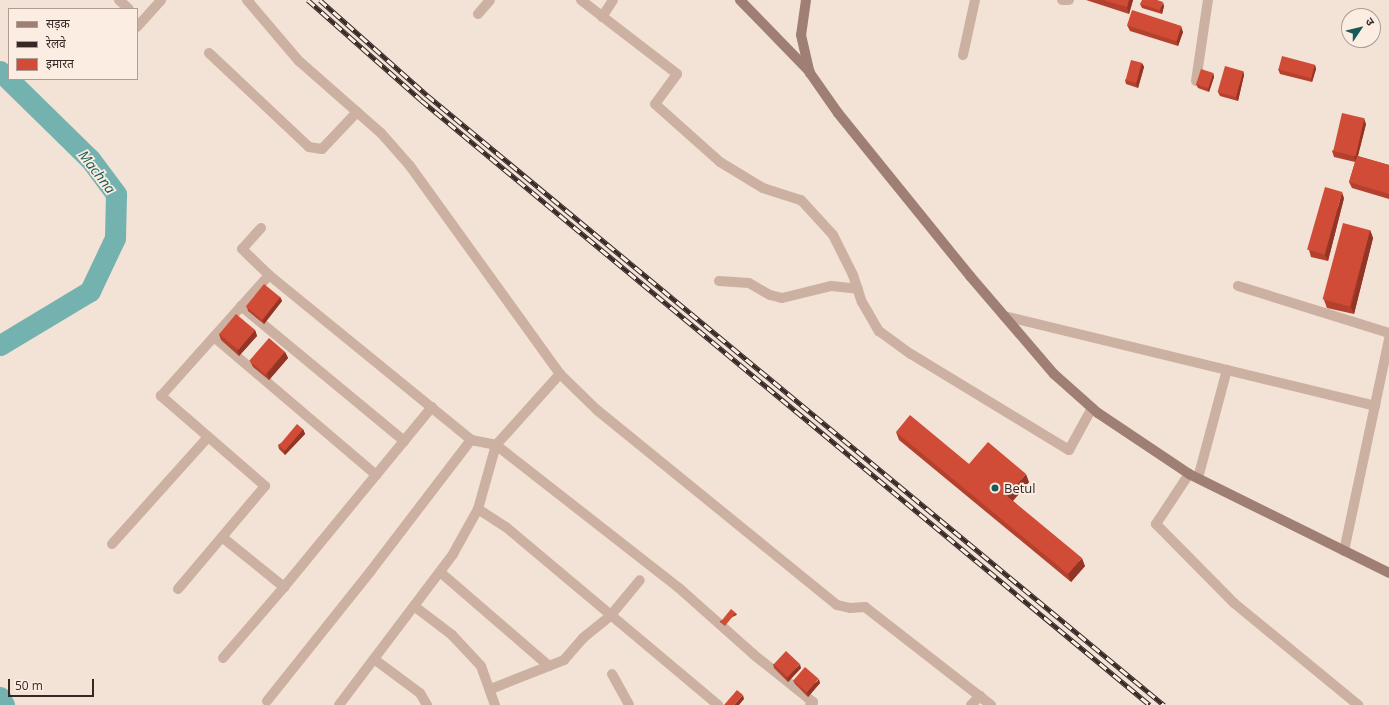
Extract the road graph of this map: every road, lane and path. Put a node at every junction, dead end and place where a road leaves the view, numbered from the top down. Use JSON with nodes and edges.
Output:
{"nodes":[{"id":1,"x":119,"y":0,"type":"edge"},
{"id":2,"x":161,"y":0,"type":"edge"},
{"id":3,"x":247,"y":0,"type":"edge"},
{"id":4,"x":490,"y":0,"type":"edge"},
{"id":5,"x":581,"y":0,"type":"edge"},
{"id":6,"x":613,"y":0,"type":"edge"},
{"id":7,"x":740,"y":0,"type":"edge"},
{"id":8,"x":806,"y":0,"type":"edge"},
{"id":9,"x":975,"y":0,"type":"edge"},
{"id":10,"x":1062,"y":0,"type":"edge"},
{"id":11,"x":1069,"y":0,"type":"edge"},
{"id":12,"x":1208,"y":0,"type":"edge"},
{"id":13,"x":128,"y":8,"type":"edge"},
{"id":14,"x":478,"y":14,"type":"dead end"},
{"id":15,"x":602,"y":17,"type":"junction"},
{"id":16,"x":139,"y":22,"type":"edge"},
{"id":17,"x":208,"y":53,"type":"dead end"},
{"id":18,"x":963,"y":56,"type":"dead end"},
{"id":19,"x":810,"y":72,"type":"junction"},
{"id":20,"x":1196,"y":81,"type":"edge"},
{"id":21,"x":357,"y":112,"type":"junction"},
{"id":22,"x":261,"y":228,"type":"dead end"},
{"id":23,"x":269,"y":275,"type":"junction"},
{"id":24,"x":719,"y":281,"type":"dead end"},
{"id":25,"x":1238,"y":286,"type":"dead end"},
{"id":26,"x":858,"y":289,"type":"junction"},
{"id":27,"x":241,"y":306,"type":"junction"},
{"id":28,"x":1004,"y":316,"type":"junction"},
{"id":29,"x":1389,"y":333,"type":"edge"},
{"id":30,"x":214,"y":337,"type":"junction"},
{"id":31,"x":1389,"y":339,"type":"edge"},
{"id":32,"x":1227,"y":370,"type":"junction"},
{"id":33,"x":560,"y":374,"type":"junction"},
{"id":34,"x":1375,"y":406,"type":"junction"},
{"id":35,"x":432,"y":407,"type":"junction"},
{"id":36,"x":1092,"y":408,"type":"junction"},
{"id":37,"x":208,"y":437,"type":"junction"},
{"id":38,"x":471,"y":440,"type":"junction"},
{"id":39,"x":404,"y":441,"type":"junction"},
{"id":40,"x":496,"y":445,"type":"junction"},
{"id":41,"x":376,"y":475,"type":"junction"},
{"id":42,"x":1194,"y":476,"type":"junction"},
{"id":43,"x":478,"y":509,"type":"junction"},
{"id":44,"x":222,"y":536,"type":"junction"},
{"id":45,"x":112,"y":544,"type":"dead end"},
{"id":46,"x":1344,"y":551,"type":"junction"},
{"id":47,"x":440,"y":572,"type":"junction"},
{"id":48,"x":1389,"y":573,"type":"edge"},
{"id":49,"x":640,"y":580,"type":"dead end"},
{"id":50,"x":284,"y":587,"type":"junction"},
{"id":51,"x":178,"y":588,"type":"dead end"},
{"id":52,"x":414,"y":606,"type":"junction"},
{"id":53,"x":611,"y":615,"type":"junction"},
{"id":54,"x":223,"y":658,"type":"dead end"},
{"id":55,"x":374,"y":659,"type":"junction"},
{"id":56,"x":548,"y":666,"type":"junction"},
{"id":57,"x":612,"y":674,"type":"dead end"},
{"id":58,"x":491,"y":689,"type":"junction"},
{"id":59,"x":980,"y":696,"type":"junction"},
{"id":60,"x":267,"y":701,"type":"dead end"},
{"id":61,"x":339,"y":705,"type":"edge"},
{"id":62,"x":427,"y":705,"type":"edge"},
{"id":63,"x":495,"y":705,"type":"edge"},
{"id":64,"x":629,"y":705,"type":"edge"},
{"id":65,"x":718,"y":705,"type":"edge"},
{"id":66,"x":810,"y":705,"type":"edge"},
{"id":67,"x":972,"y":705,"type":"edge"},
{"id":68,"x":991,"y":705,"type":"edge"},
{"id":69,"x":1358,"y":705,"type":"edge"}],
"edges":[{"from":1,"to":13,"type":"street"},
{"from":2,"to":16,"type":"street"},
{"from":3,"to":21,"type":"street"},
{"from":4,"to":14,"type":"street"},
{"from":5,"to":15,"type":"street"},
{"from":6,"to":15,"type":"street"},
{"from":7,"to":19,"type":"main road"},
{"from":8,"to":19,"type":"main road"},
{"from":9,"to":18,"type":"street"},
{"from":10,"to":11,"type":"street"},
{"from":12,"to":20,"type":"street"},
{"from":15,"to":26,"type":"street"},
{"from":17,"to":21,"type":"street"},
{"from":19,"to":28,"type":"main road"},
{"from":21,"to":33,"type":"street"},
{"from":22,"to":23,"type":"street"},
{"from":23,"to":27,"type":"street"},
{"from":23,"to":35,"type":"street"},
{"from":24,"to":26,"type":"street"},
{"from":25,"to":29,"type":"street"},
{"from":26,"to":36,"type":"street"},
{"from":27,"to":30,"type":"street"},
{"from":27,"to":39,"type":"street"},
{"from":28,"to":32,"type":"street"},
{"from":28,"to":36,"type":"main road"},
{"from":30,"to":37,"type":"street"},
{"from":30,"to":41,"type":"street"},
{"from":31,"to":34,"type":"street"},
{"from":32,"to":34,"type":"street"},
{"from":32,"to":42,"type":"street"},
{"from":33,"to":40,"type":"street"},
{"from":33,"to":59,"type":"street"},
{"from":34,"to":46,"type":"street"},
{"from":35,"to":38,"type":"street"},
{"from":35,"to":39,"type":"street"},
{"from":36,"to":42,"type":"main road"},
{"from":37,"to":44,"type":"street"},
{"from":37,"to":45,"type":"street"},
{"from":38,"to":40,"type":"street"},
{"from":38,"to":60,"type":"street"},
{"from":39,"to":41,"type":"street"},
{"from":40,"to":43,"type":"street"},
{"from":40,"to":66,"type":"street"},
{"from":41,"to":50,"type":"street"},
{"from":42,"to":46,"type":"main road"},
{"from":42,"to":69,"type":"street"},
{"from":43,"to":47,"type":"street"},
{"from":43,"to":53,"type":"street"},
{"from":44,"to":50,"type":"street"},
{"from":44,"to":51,"type":"street"},
{"from":46,"to":48,"type":"main road"},
{"from":47,"to":52,"type":"street"},
{"from":47,"to":56,"type":"street"},
{"from":49,"to":53,"type":"street"},
{"from":50,"to":54,"type":"street"},
{"from":52,"to":55,"type":"street"},
{"from":52,"to":58,"type":"street"},
{"from":53,"to":56,"type":"street"},
{"from":53,"to":65,"type":"street"},
{"from":55,"to":61,"type":"street"},
{"from":55,"to":62,"type":"street"},
{"from":56,"to":58,"type":"street"},
{"from":57,"to":64,"type":"street"},
{"from":58,"to":63,"type":"street"},
{"from":59,"to":67,"type":"street"},
{"from":59,"to":68,"type":"street"}]}
